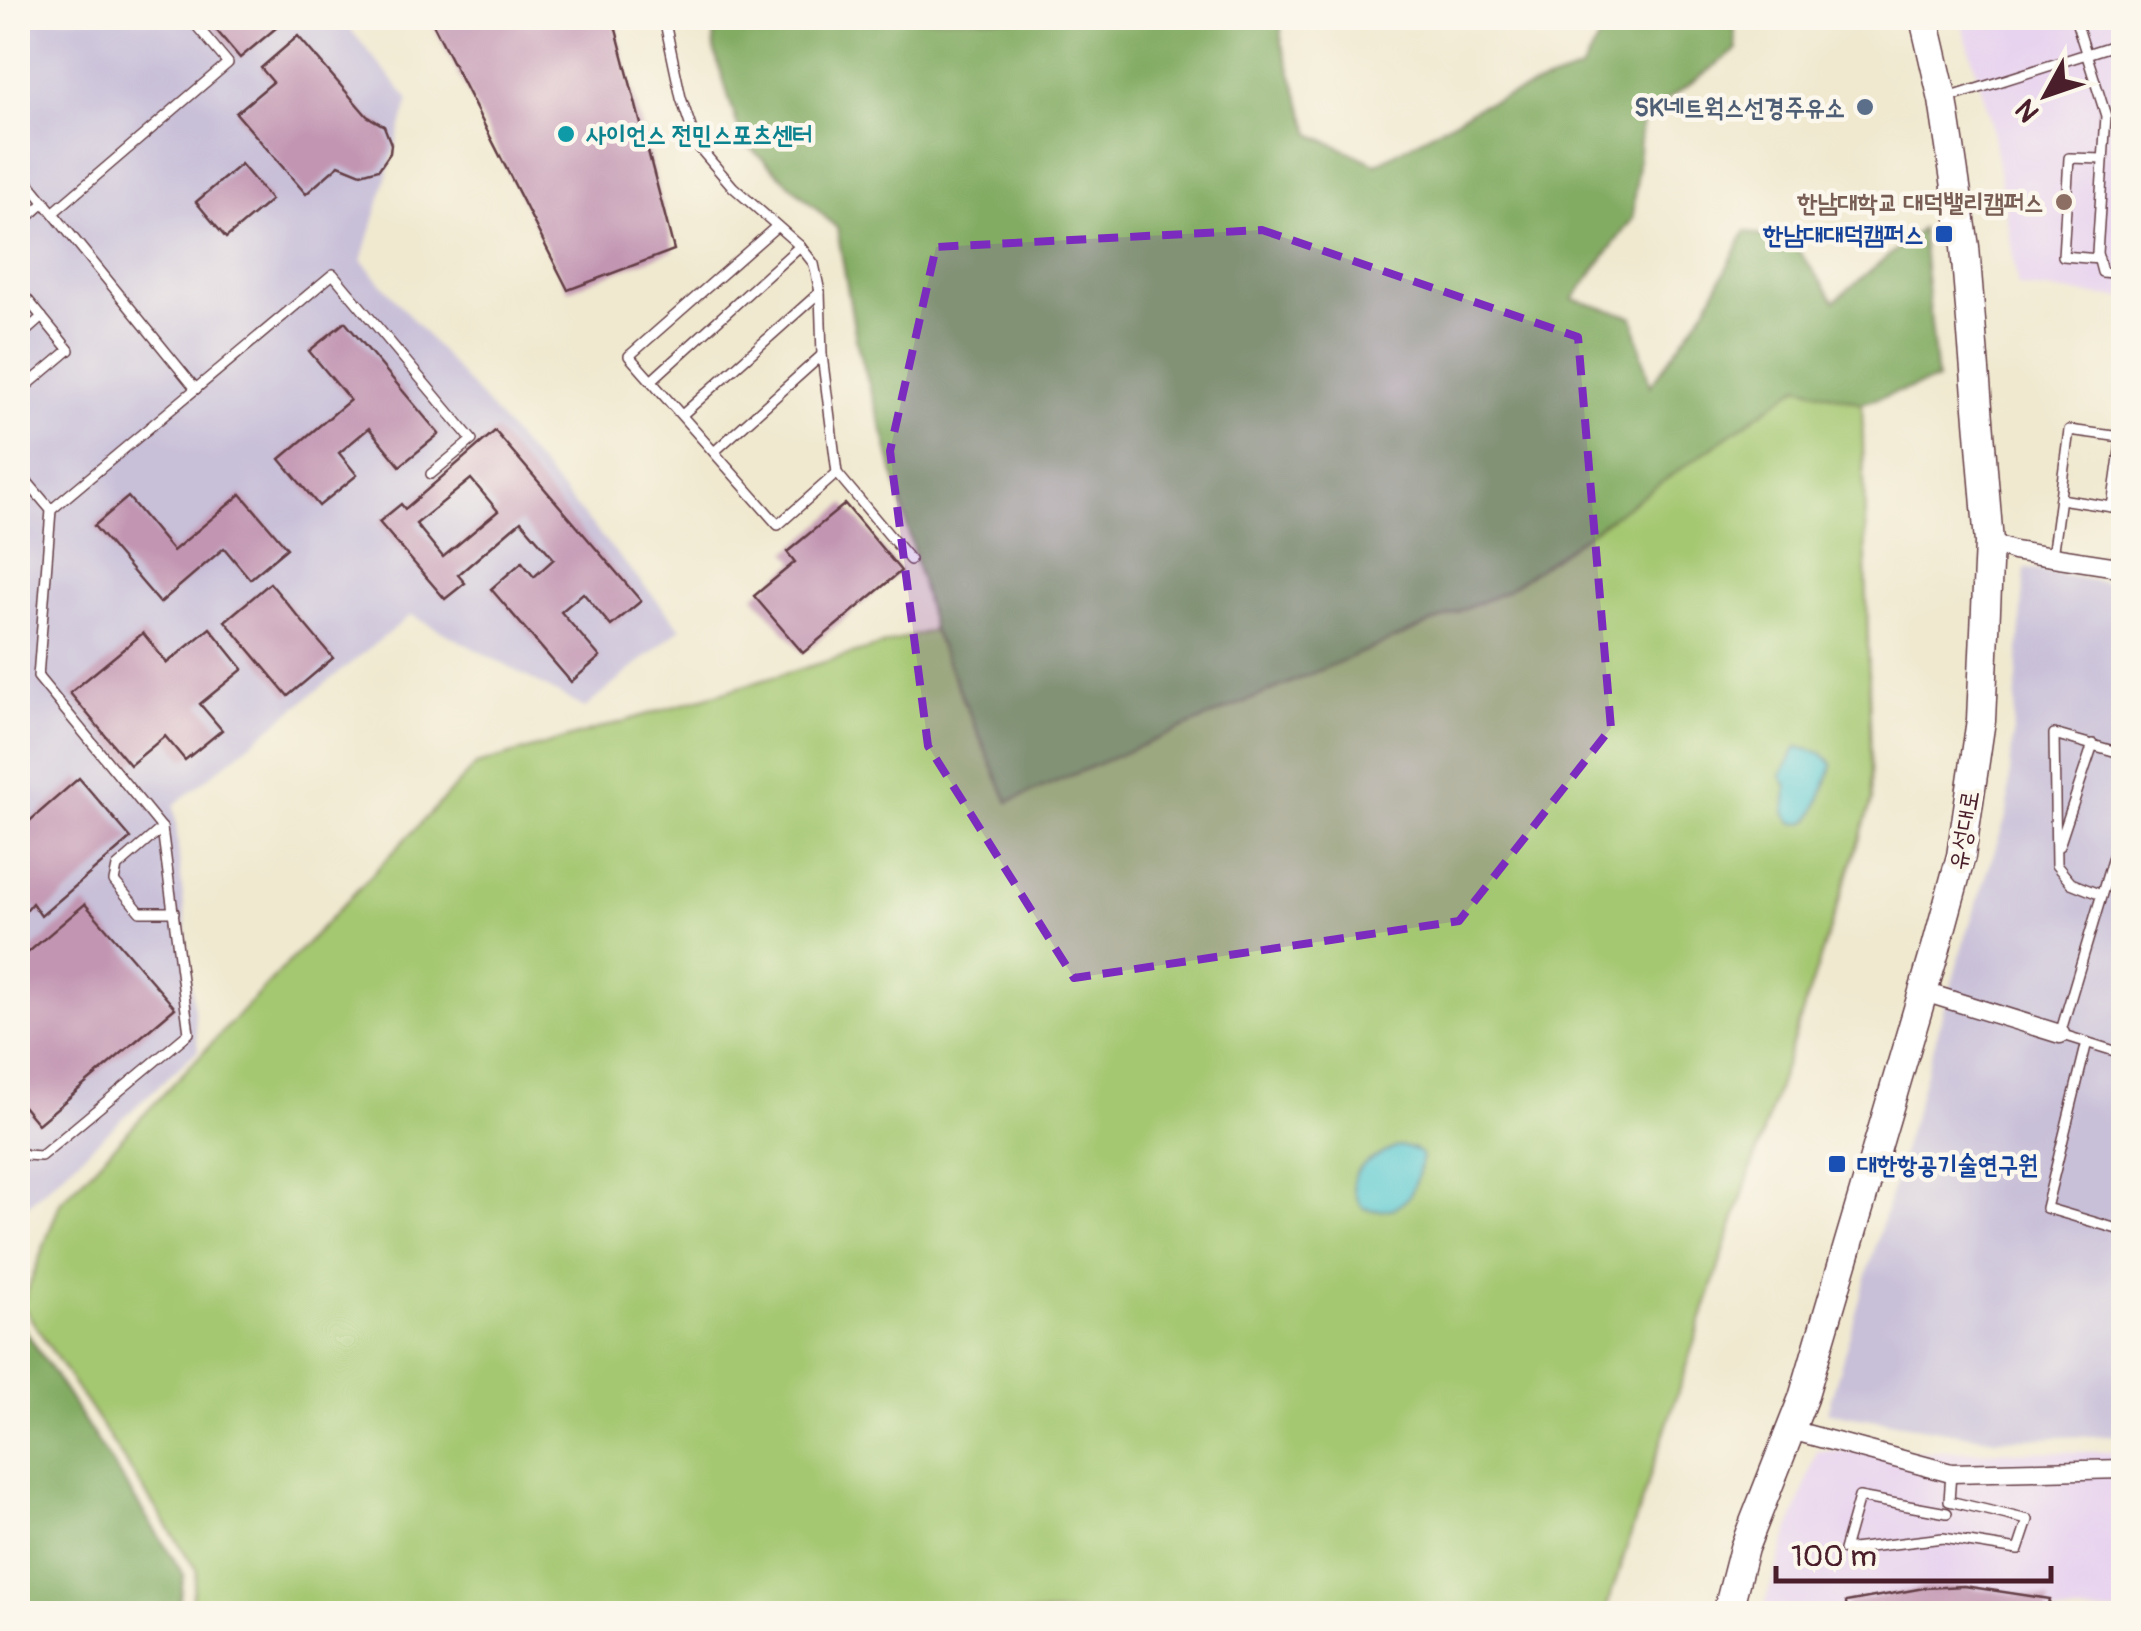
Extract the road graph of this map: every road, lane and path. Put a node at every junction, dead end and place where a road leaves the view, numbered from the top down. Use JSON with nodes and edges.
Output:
{"nodes":[{"id":1,"x":190,"y":18,"type":"edge"},
{"id":2,"x":664,"y":18,"type":"edge"},
{"id":3,"x":1924,"y":18,"type":"edge"},
{"id":4,"x":2074,"y":18,"type":"edge"},
{"id":5,"x":2124,"y":42,"type":"edge"},
{"id":6,"x":2086,"y":54,"type":"junction"},
{"id":7,"x":1943,"y":100,"type":"junction"},
{"id":8,"x":2104,"y":159,"type":"junction"},
{"id":9,"x":18,"y":170,"type":"edge"},
{"id":10,"x":45,"y":202,"type":"junction"},
{"id":11,"x":54,"y":212,"type":"junction"},
{"id":12,"x":18,"y":226,"type":"edge"},
{"id":13,"x":777,"y":226,"type":"junction"},
{"id":14,"x":800,"y":246,"type":"junction"},
{"id":15,"x":2099,"y":259,"type":"junction"},
{"id":16,"x":2124,"y":274,"type":"edge"},
{"id":17,"x":18,"y":288,"type":"edge"},
{"id":18,"x":820,"y":292,"type":"junction"},
{"id":19,"x":42,"y":317,"type":"junction"},
{"id":20,"x":18,"y":338,"type":"edge"},
{"id":21,"x":822,"y":355,"type":"junction"},
{"id":22,"x":651,"y":381,"type":"junction"},
{"id":23,"x":196,"y":389,"type":"junction"},
{"id":24,"x":18,"y":393,"type":"edge"},
{"id":25,"x":682,"y":415,"type":"junction"},
{"id":26,"x":2124,"y":422,"type":"edge"},
{"id":27,"x":2121,"y":437,"type":"edge"},
{"id":28,"x":714,"y":452,"type":"junction"},
{"id":29,"x":18,"y":471,"type":"edge"},
{"id":30,"x":837,"y":473,"type":"junction"},
{"id":31,"x":431,"y":474,"type":"dead end"},
{"id":32,"x":2060,"y":499,"type":"junction"},
{"id":33,"x":51,"y":510,"type":"junction"},
{"id":34,"x":1989,"y":543,"type":"junction"},
{"id":35,"x":2052,"y":556,"type":"junction"},
{"id":36,"x":910,"y":560,"type":"dead end"},
{"id":37,"x":2124,"y":568,"type":"edge"},
{"id":38,"x":2093,"y":744,"type":"junction"},
{"id":39,"x":2124,"y":754,"type":"edge"},
{"id":40,"x":2124,"y":820,"type":"edge"},
{"id":41,"x":162,"y":828,"type":"junction"},
{"id":42,"x":2056,"y":856,"type":"junction"},
{"id":43,"x":2101,"y":895,"type":"junction"},
{"id":44,"x":174,"y":912,"type":"junction"},
{"id":45,"x":1922,"y":991,"type":"junction"},
{"id":46,"x":2060,"y":1034,"type":"junction"},
{"id":47,"x":2087,"y":1042,"type":"junction"},
{"id":48,"x":2124,"y":1054,"type":"edge"},
{"id":49,"x":18,"y":1150,"type":"edge"},
{"id":50,"x":2124,"y":1230,"type":"edge"},
{"id":51,"x":1792,"y":1430,"type":"junction"},
{"id":52,"x":2124,"y":1469,"type":"edge"},
{"id":53,"x":1951,"y":1474,"type":"junction"},
{"id":54,"x":1949,"y":1501,"type":"junction"},
{"id":55,"x":1946,"y":1513,"type":"junction"},
{"id":56,"x":1944,"y":1538,"type":"junction"},
{"id":57,"x":1727,"y":1614,"type":"edge"}],
"edges":[{"from":1,"to":11,"type":"lane"},
{"from":2,"to":13,"type":"lane"},
{"from":3,"to":7,"type":"main road","name":"유성대로"},
{"from":4,"to":6,"type":"lane"},
{"from":5,"to":6,"type":"lane"},
{"from":6,"to":7,"type":"lane"},
{"from":6,"to":8,"type":"lane"},
{"from":7,"to":34,"type":"main road","name":"유성대로"},
{"from":8,"to":15,"type":"lane"},
{"from":8,"to":15,"type":"lane"},
{"from":9,"to":10,"type":"lane"},
{"from":10,"to":11,"type":"lane"},
{"from":10,"to":12,"type":"lane"},
{"from":11,"to":23,"type":"lane"},
{"from":13,"to":14,"type":"lane"},
{"from":13,"to":22,"type":"lane"},
{"from":14,"to":18,"type":"lane"},
{"from":14,"to":22,"type":"lane"},
{"from":15,"to":16,"type":"lane"},
{"from":17,"to":19,"type":"lane"},
{"from":18,"to":21,"type":"lane"},
{"from":18,"to":25,"type":"lane"},
{"from":19,"to":20,"type":"lane"},
{"from":19,"to":24,"type":"lane"},
{"from":21,"to":28,"type":"lane"},
{"from":21,"to":30,"type":"lane"},
{"from":22,"to":25,"type":"lane"},
{"from":23,"to":31,"type":"lane"},
{"from":23,"to":33,"type":"lane"},
{"from":25,"to":28,"type":"lane"},
{"from":26,"to":27,"type":"lane"},
{"from":27,"to":32,"type":"lane"},
{"from":27,"to":32,"type":"lane"},
{"from":28,"to":30,"type":"lane"},
{"from":29,"to":33,"type":"lane"},
{"from":30,"to":36,"type":"lane"},
{"from":32,"to":35,"type":"lane"},
{"from":33,"to":41,"type":"lane"},
{"from":34,"to":35,"type":"street"},
{"from":34,"to":45,"type":"main road","name":"유성대로"},
{"from":35,"to":37,"type":"street"},
{"from":38,"to":39,"type":"lane"},
{"from":38,"to":42,"type":"lane"},
{"from":38,"to":42,"type":"lane"},
{"from":40,"to":43,"type":"lane"},
{"from":41,"to":44,"type":"lane"},
{"from":41,"to":44,"type":"lane"},
{"from":42,"to":43,"type":"lane"},
{"from":43,"to":46,"type":"lane"},
{"from":44,"to":49,"type":"lane"},
{"from":45,"to":46,"type":"street"},
{"from":45,"to":51,"type":"main road","name":"유성대로"},
{"from":46,"to":47,"type":"lane"},
{"from":47,"to":48,"type":"lane"},
{"from":47,"to":50,"type":"lane"},
{"from":51,"to":53,"type":"street"},
{"from":51,"to":57,"type":"main road","name":"유성대로"},
{"from":52,"to":53,"type":"street"},
{"from":53,"to":54,"type":"lane"},
{"from":54,"to":55,"type":"lane"},
{"from":54,"to":56,"type":"lane"},
{"from":55,"to":56,"type":"lane"},
{"from":55,"to":56,"type":"lane"}]}
